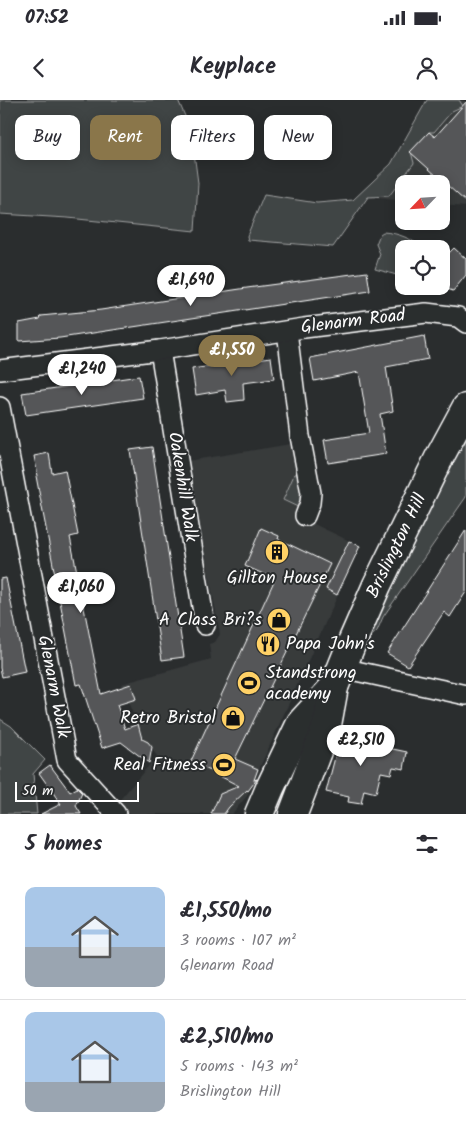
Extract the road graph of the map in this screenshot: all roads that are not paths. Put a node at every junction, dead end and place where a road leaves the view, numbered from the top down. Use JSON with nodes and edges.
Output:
{"nodes":[{"id":1,"x":466,"y":323,"type":"edge"},
{"id":2,"x":287,"y":331,"type":"junction"},
{"id":3,"x":160,"y":350,"type":"junction"},
{"id":4,"x":0,"y":370,"type":"edge"},
{"id":5,"x":0,"y":408,"type":"edge"},
{"id":6,"x":466,"y":408,"type":"edge"},
{"id":7,"x":305,"y":516,"type":"dead end"},
{"id":8,"x":205,"y":625,"type":"dead end"},
{"id":9,"x":338,"y":678,"type":"junction"},
{"id":10,"x":466,"y":695,"type":"edge"},
{"id":11,"x":270,"y":788,"type":"junction"},
{"id":12,"x":298,"y":803,"type":"edge"},
{"id":13,"x":116,"y":814,"type":"edge"},
{"id":14,"x":259,"y":814,"type":"edge"}],
"edges":[{"from":1,"to":2,"type":"street","name":"Glenarm Road"},
{"from":2,"to":3,"type":"street","name":"Glenarm Road"},
{"from":2,"to":7,"type":"street"},
{"from":3,"to":4,"type":"street","name":"Glenarm Road"},
{"from":3,"to":8,"type":"street","name":"Oakenhill Walk"},
{"from":5,"to":13,"type":"street","name":"Glenarm Walk"},
{"from":6,"to":9,"type":"highway","name":"Brislington Hill"},
{"from":9,"to":10,"type":"street"},
{"from":9,"to":11,"type":"highway","name":"Brislington Hill"},
{"from":9,"to":12,"type":"highway","name":"Brislington Hill"},
{"from":11,"to":12,"type":"highway"},
{"from":11,"to":14,"type":"highway","name":"Brislington Hill"}]}
